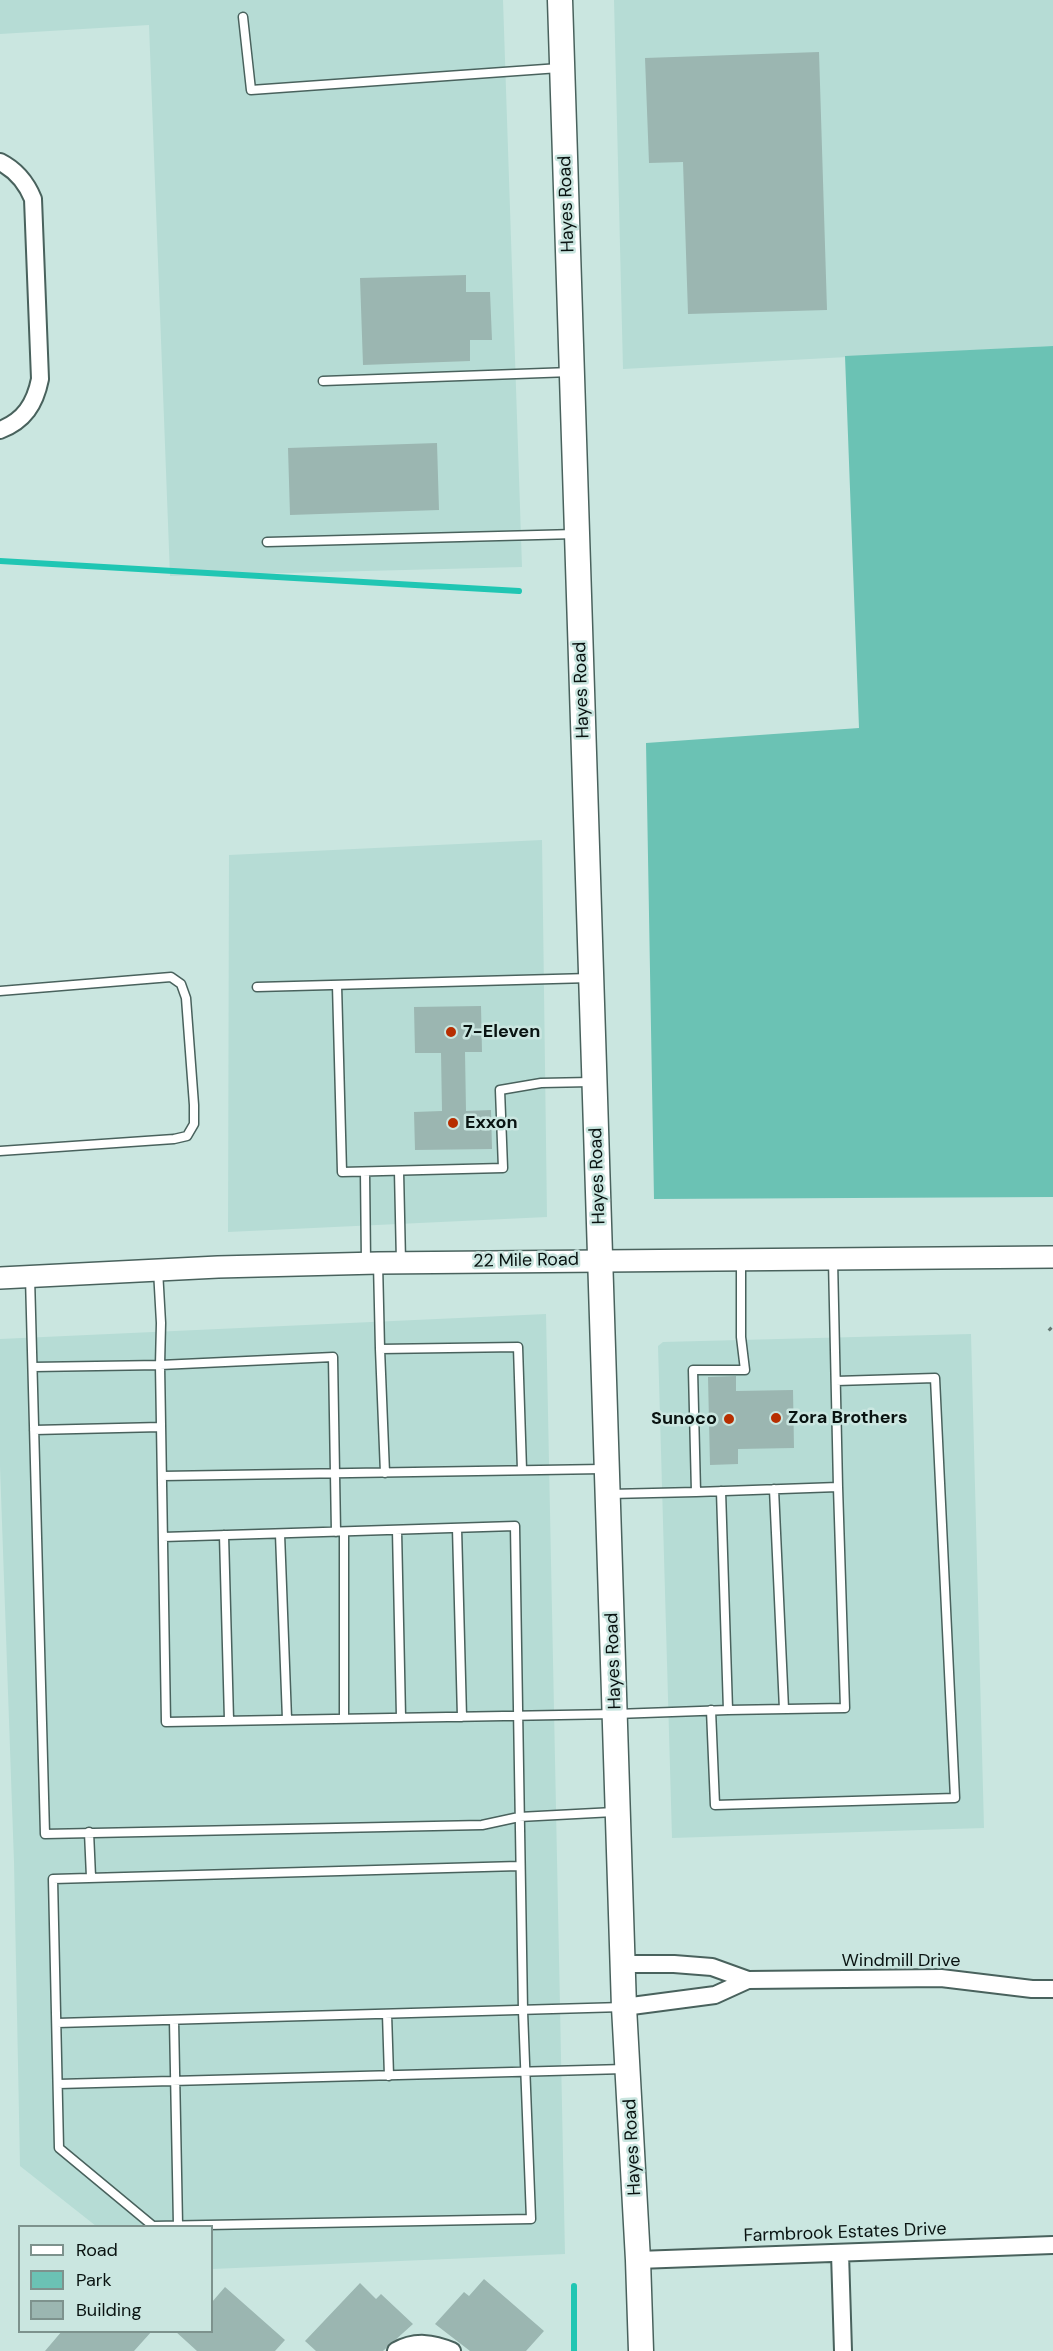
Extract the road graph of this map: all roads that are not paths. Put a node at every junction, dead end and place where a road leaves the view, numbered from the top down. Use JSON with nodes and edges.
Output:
{"nodes":[{"id":1,"x":560,"y":0,"type":"edge"},
{"id":2,"x":243,"y":18,"type":"dead end"},
{"id":3,"x":562,"y":68,"type":"junction"},
{"id":4,"x":0,"y":162,"type":"edge"},
{"id":5,"x":572,"y":372,"type":"junction"},
{"id":6,"x":323,"y":381,"type":"dead end"},
{"id":7,"x":0,"y":430,"type":"edge"},
{"id":8,"x":577,"y":534,"type":"junction"},
{"id":9,"x":267,"y":542,"type":"dead end"},
{"id":10,"x":591,"y":978,"type":"junction"},
{"id":11,"x":337,"y":985,"type":"junction"},
{"id":12,"x":257,"y":987,"type":"dead end"},
{"id":13,"x":0,"y":991,"type":"edge"},
{"id":14,"x":595,"y":1082,"type":"junction"},
{"id":15,"x":0,"y":1151,"type":"edge"},
{"id":16,"x":399,"y":1171,"type":"junction"},
{"id":17,"x":365,"y":1172,"type":"junction"},
{"id":18,"x":833,"y":1257,"type":"junction"},
{"id":19,"x":1053,"y":1257,"type":"edge"},
{"id":20,"x":741,"y":1259,"type":"junction"},
{"id":21,"x":602,"y":1260,"type":"junction"},
{"id":22,"x":401,"y":1262,"type":"junction"},
{"id":23,"x":372,"y":1263,"type":"junction"},
{"id":24,"x":158,"y":1269,"type":"junction"},
{"id":25,"x":30,"y":1276,"type":"junction"},
{"id":26,"x":0,"y":1278,"type":"edge"},
{"id":27,"x":380,"y":1349,"type":"junction"},
{"id":28,"x":160,"y":1365,"type":"junction"},
{"id":29,"x":33,"y":1367,"type":"junction"},
{"id":30,"x":836,"y":1381,"type":"junction"},
{"id":31,"x":161,"y":1426,"type":"junction"},
{"id":32,"x":34,"y":1430,"type":"junction"},
{"id":33,"x":607,"y":1469,"type":"junction"},
{"id":34,"x":522,"y":1470,"type":"junction"},
{"id":35,"x":385,"y":1473,"type":"junction"},
{"id":36,"x":335,"y":1474,"type":"junction"},
{"id":37,"x":162,"y":1476,"type":"junction"},
{"id":38,"x":838,"y":1487,"type":"junction"},
{"id":39,"x":774,"y":1489,"type":"junction"},
{"id":40,"x":721,"y":1491,"type":"junction"},
{"id":41,"x":696,"y":1492,"type":"junction"},
{"id":42,"x":608,"y":1494,"type":"junction"},
{"id":43,"x":457,"y":1528,"type":"junction"},
{"id":44,"x":397,"y":1530,"type":"junction"},
{"id":45,"x":340,"y":1532,"type":"junction"},
{"id":46,"x":280,"y":1534,"type":"junction"},
{"id":47,"x":224,"y":1535,"type":"junction"},
{"id":48,"x":163,"y":1537,"type":"junction"},
{"id":49,"x":784,"y":1709,"type":"junction"},
{"id":50,"x":711,"y":1710,"type":"junction"},
{"id":51,"x":728,"y":1710,"type":"junction"},
{"id":52,"x":616,"y":1714,"type":"junction"},
{"id":53,"x":519,"y":1716,"type":"junction"},
{"id":54,"x":401,"y":1717,"type":"junction"},
{"id":55,"x":462,"y":1717,"type":"junction"},
{"id":56,"x":344,"y":1718,"type":"junction"},
{"id":57,"x":287,"y":1719,"type":"junction"},
{"id":58,"x":229,"y":1720,"type":"junction"},
{"id":59,"x":619,"y":1811,"type":"junction"},
{"id":60,"x":519,"y":1817,"type":"junction"},
{"id":61,"x":89,"y":1832,"type":"junction"},
{"id":62,"x":519,"y":1866,"type":"junction"},
{"id":63,"x":91,"y":1877,"type":"junction"},
{"id":64,"x":623,"y":1964,"type":"junction"},
{"id":65,"x":748,"y":1980,"type":"junction"},
{"id":66,"x":1053,"y":1989,"type":"edge"},
{"id":67,"x":624,"y":2007,"type":"junction"},
{"id":68,"x":523,"y":2011,"type":"junction"},
{"id":69,"x":387,"y":2014,"type":"junction"},
{"id":70,"x":174,"y":2020,"type":"junction"},
{"id":71,"x":57,"y":2023,"type":"junction"},
{"id":72,"x":629,"y":2069,"type":"junction"},
{"id":73,"x":525,"y":2071,"type":"junction"},
{"id":74,"x":389,"y":2076,"type":"junction"},
{"id":75,"x":175,"y":2081,"type":"junction"},
{"id":76,"x":58,"y":2084,"type":"junction"},
{"id":77,"x":152,"y":2225,"type":"edge"},
{"id":78,"x":178,"y":2225,"type":"edge"},
{"id":79,"x":1053,"y":2245,"type":"edge"},
{"id":80,"x":840,"y":2253,"type":"junction"},
{"id":81,"x":638,"y":2260,"type":"junction"},
{"id":82,"x":396,"y":2351,"type":"edge"},
{"id":83,"x":452,"y":2351,"type":"edge"},
{"id":84,"x":641,"y":2351,"type":"edge"},
{"id":85,"x":843,"y":2351,"type":"edge"}],
"edges":[{"from":1,"to":3,"type":"main road","name":"Hayes Road"},
{"from":2,"to":3,"type":"lane"},
{"from":3,"to":5,"type":"main road","name":"Hayes Road"},
{"from":4,"to":7,"type":"street"},
{"from":5,"to":6,"type":"lane"},
{"from":5,"to":8,"type":"main road","name":"Hayes Road"},
{"from":8,"to":9,"type":"lane"},
{"from":8,"to":10,"type":"main road","name":"Hayes Road"},
{"from":10,"to":11,"type":"lane"},
{"from":10,"to":14,"type":"main road","name":"Hayes Road"},
{"from":11,"to":12,"type":"lane"},
{"from":11,"to":17,"type":"lane"},
{"from":13,"to":15,"type":"lane"},
{"from":14,"to":16,"type":"lane"},
{"from":14,"to":21,"type":"main road","name":"Hayes Road"},
{"from":16,"to":17,"type":"lane"},
{"from":16,"to":22,"type":"lane"},
{"from":17,"to":23,"type":"lane"},
{"from":18,"to":19,"type":"street","name":"22 Mile Road"},
{"from":18,"to":20,"type":"street","name":"22 Mile Road"},
{"from":18,"to":30,"type":"lane"},
{"from":20,"to":21,"type":"street","name":"22 Mile Road"},
{"from":20,"to":41,"type":"lane"},
{"from":21,"to":22,"type":"street","name":"22 Mile Road"},
{"from":21,"to":33,"type":"main road","name":"Hayes Road"},
{"from":22,"to":23,"type":"street","name":"22 Mile Road"},
{"from":23,"to":24,"type":"street","name":"22 Mile Road"},
{"from":23,"to":27,"type":"lane"},
{"from":24,"to":25,"type":"street","name":"22 Mile Road"},
{"from":24,"to":28,"type":"lane"},
{"from":25,"to":26,"type":"street","name":"22 Mile Road"},
{"from":25,"to":29,"type":"lane"},
{"from":27,"to":34,"type":"lane"},
{"from":27,"to":35,"type":"lane"},
{"from":28,"to":29,"type":"lane"},
{"from":28,"to":31,"type":"lane"},
{"from":28,"to":36,"type":"lane"},
{"from":29,"to":32,"type":"lane"},
{"from":30,"to":38,"type":"lane"},
{"from":30,"to":50,"type":"lane"},
{"from":31,"to":32,"type":"lane"},
{"from":31,"to":37,"type":"lane"},
{"from":32,"to":61,"type":"lane"},
{"from":33,"to":34,"type":"lane"},
{"from":33,"to":42,"type":"main road","name":"Hayes Road"},
{"from":34,"to":35,"type":"lane"},
{"from":35,"to":36,"type":"lane"},
{"from":36,"to":37,"type":"lane"},
{"from":36,"to":45,"type":"lane"},
{"from":37,"to":48,"type":"lane"},
{"from":38,"to":39,"type":"lane"},
{"from":38,"to":49,"type":"lane"},
{"from":39,"to":40,"type":"lane"},
{"from":39,"to":49,"type":"lane"},
{"from":40,"to":41,"type":"lane"},
{"from":40,"to":51,"type":"lane"},
{"from":41,"to":42,"type":"lane"},
{"from":42,"to":52,"type":"main road","name":"Hayes Road"},
{"from":43,"to":44,"type":"lane"},
{"from":43,"to":53,"type":"lane"},
{"from":43,"to":55,"type":"lane"},
{"from":44,"to":45,"type":"lane"},
{"from":44,"to":54,"type":"lane"},
{"from":45,"to":46,"type":"lane"},
{"from":45,"to":56,"type":"lane"},
{"from":46,"to":47,"type":"lane"},
{"from":46,"to":57,"type":"lane"},
{"from":47,"to":48,"type":"lane"},
{"from":47,"to":58,"type":"lane"},
{"from":48,"to":58,"type":"lane"},
{"from":49,"to":51,"type":"lane"},
{"from":50,"to":51,"type":"lane"},
{"from":50,"to":52,"type":"lane"},
{"from":52,"to":53,"type":"lane"},
{"from":52,"to":59,"type":"main road","name":"Hayes Road"},
{"from":53,"to":55,"type":"lane"},
{"from":53,"to":60,"type":"lane"},
{"from":54,"to":55,"type":"lane"},
{"from":54,"to":56,"type":"lane"},
{"from":56,"to":57,"type":"lane"},
{"from":57,"to":58,"type":"lane"},
{"from":59,"to":60,"type":"lane"},
{"from":59,"to":64,"type":"main road","name":"Hayes Road"},
{"from":60,"to":61,"type":"lane"},
{"from":60,"to":62,"type":"lane"},
{"from":61,"to":63,"type":"lane"},
{"from":62,"to":63,"type":"lane"},
{"from":62,"to":68,"type":"lane"},
{"from":63,"to":71,"type":"lane"},
{"from":64,"to":65,"type":"street","name":"Windmill Drive"},
{"from":64,"to":67,"type":"main road","name":"Hayes Road"},
{"from":65,"to":66,"type":"street","name":"Windmill Drive"},
{"from":65,"to":67,"type":"street","name":"Windmill Drive"},
{"from":67,"to":68,"type":"lane"},
{"from":67,"to":72,"type":"main road","name":"Hayes Road"},
{"from":68,"to":69,"type":"lane"},
{"from":68,"to":73,"type":"lane"},
{"from":69,"to":70,"type":"lane"},
{"from":69,"to":74,"type":"lane"},
{"from":70,"to":71,"type":"lane"},
{"from":70,"to":75,"type":"lane"},
{"from":71,"to":76,"type":"lane"},
{"from":72,"to":73,"type":"lane"},
{"from":72,"to":81,"type":"main road","name":"Hayes Road"},
{"from":73,"to":74,"type":"lane"},
{"from":73,"to":78,"type":"lane"},
{"from":74,"to":75,"type":"lane"},
{"from":75,"to":76,"type":"lane"},
{"from":75,"to":78,"type":"lane"},
{"from":76,"to":77,"type":"lane"},
{"from":79,"to":80,"type":"street","name":"Farmbrook Estates Drive"},
{"from":80,"to":81,"type":"street","name":"Farmbrook Estates Drive"},
{"from":80,"to":85,"type":"street"},
{"from":81,"to":84,"type":"main road","name":"Hayes Road"},
{"from":82,"to":83,"type":"street"}]}
